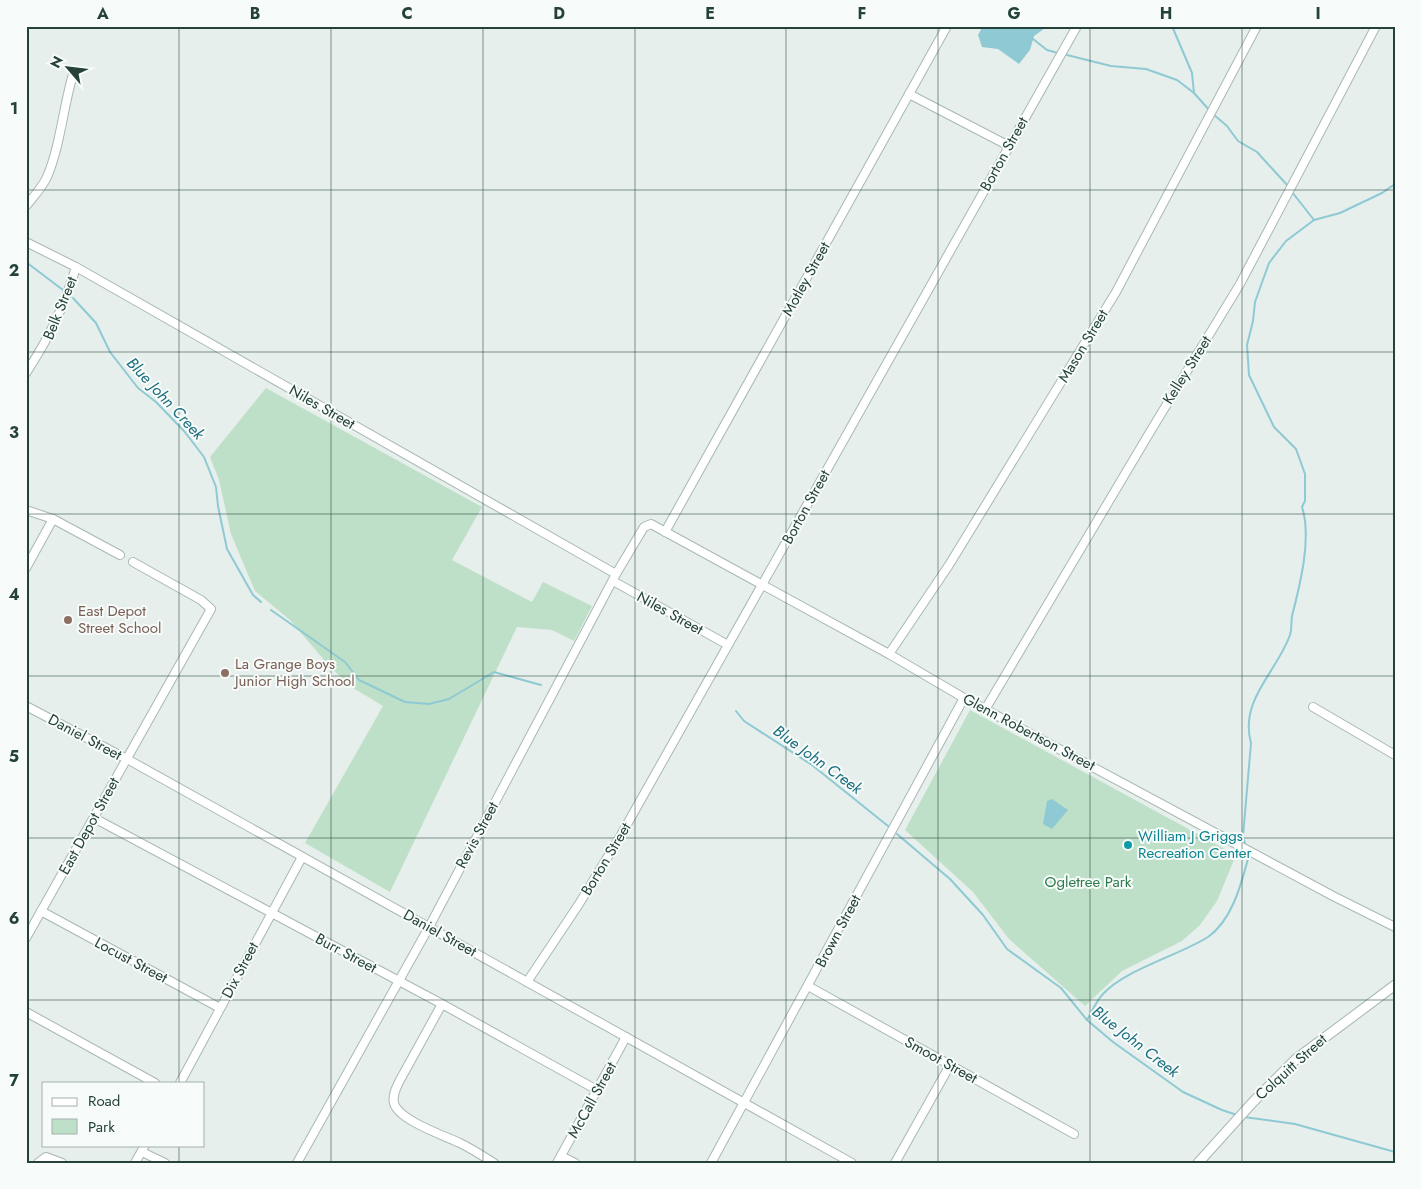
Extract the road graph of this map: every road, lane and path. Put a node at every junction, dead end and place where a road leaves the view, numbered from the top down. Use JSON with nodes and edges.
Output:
{"nodes":[{"id":1,"x":947,"y":26,"type":"edge"},
{"id":2,"x":1077,"y":26,"type":"edge"},
{"id":3,"x":1257,"y":26,"type":"edge"},
{"id":4,"x":1376,"y":26,"type":"edge"},
{"id":5,"x":74,"y":71,"type":"dead end"},
{"id":6,"x":909,"y":94,"type":"junction"},
{"id":7,"x":1009,"y":146,"type":"junction"},
{"id":8,"x":26,"y":206,"type":"edge"},
{"id":9,"x":26,"y":242,"type":"edge"},
{"id":10,"x":76,"y":267,"type":"junction"},
{"id":11,"x":26,"y":373,"type":"edge"},
{"id":12,"x":26,"y":510,"type":"edge"},
{"id":13,"x":53,"y":519,"type":"junction"},
{"id":14,"x":665,"y":532,"type":"junction"},
{"id":15,"x":120,"y":555,"type":"dead end"},
{"id":16,"x":134,"y":562,"type":"dead end"},
{"id":17,"x":26,"y":568,"type":"edge"},
{"id":18,"x":615,"y":577,"type":"junction"},
{"id":19,"x":762,"y":585,"type":"junction"},
{"id":20,"x":728,"y":645,"type":"junction"},
{"id":21,"x":889,"y":654,"type":"junction"},
{"id":22,"x":964,"y":698,"type":"junction"},
{"id":23,"x":26,"y":706,"type":"edge"},
{"id":24,"x":1313,"y":707,"type":"dead end"},
{"id":25,"x":986,"y":708,"type":"junction"},
{"id":26,"x":1395,"y":755,"type":"edge"},
{"id":27,"x":126,"y":759,"type":"junction"},
{"id":28,"x":94,"y":818,"type":"junction"},
{"id":29,"x":302,"y":857,"type":"junction"},
{"id":30,"x":41,"y":911,"type":"junction"},
{"id":31,"x":271,"y":912,"type":"junction"},
{"id":32,"x":428,"y":927,"type":"junction"},
{"id":33,"x":1395,"y":927,"type":"edge"},
{"id":34,"x":26,"y":938,"type":"edge"},
{"id":35,"x":398,"y":981,"type":"junction"},
{"id":36,"x":526,"y":982,"type":"junction"},
{"id":37,"x":1395,"y":985,"type":"edge"},
{"id":38,"x":808,"y":986,"type":"junction"},
{"id":39,"x":442,"y":1004,"type":"junction"},
{"id":40,"x":220,"y":1008,"type":"junction"},
{"id":41,"x":26,"y":1012,"type":"edge"},
{"id":42,"x":626,"y":1037,"type":"junction"},
{"id":43,"x":950,"y":1065,"type":"junction"},
{"id":44,"x":154,"y":1082,"type":"edge"},
{"id":45,"x":181,"y":1082,"type":"edge"},
{"id":46,"x":597,"y":1090,"type":"junction"},
{"id":47,"x":745,"y":1103,"type":"junction"},
{"id":48,"x":1074,"y":1134,"type":"dead end"},
{"id":49,"x":143,"y":1148,"type":"edge"},
{"id":50,"x":559,"y":1159,"type":"edge"},
{"id":51,"x":38,"y":1163,"type":"edge"},
{"id":52,"x":62,"y":1163,"type":"edge"},
{"id":53,"x":135,"y":1163,"type":"edge"},
{"id":54,"x":165,"y":1163,"type":"edge"},
{"id":55,"x":297,"y":1163,"type":"edge"},
{"id":56,"x":494,"y":1163,"type":"edge"},
{"id":57,"x":574,"y":1163,"type":"edge"},
{"id":58,"x":711,"y":1163,"type":"edge"},
{"id":59,"x":852,"y":1163,"type":"edge"},
{"id":60,"x":895,"y":1163,"type":"edge"},
{"id":61,"x":1198,"y":1163,"type":"edge"}],
"edges":[{"from":1,"to":6,"type":"street","name":"Motley Street"},
{"from":2,"to":7,"type":"street","name":"Borton Street"},
{"from":3,"to":21,"type":"street","name":"Mason Street"},
{"from":4,"to":25,"type":"street","name":"Kelley Street"},
{"from":5,"to":8,"type":"street"},
{"from":6,"to":7,"type":"street"},
{"from":6,"to":14,"type":"street","name":"Motley Street"},
{"from":7,"to":19,"type":"street","name":"Borton Street"},
{"from":9,"to":10,"type":"street","name":"Niles Street"},
{"from":10,"to":11,"type":"street","name":"Belk Street"},
{"from":10,"to":18,"type":"street","name":"Niles Street"},
{"from":12,"to":13,"type":"street"},
{"from":13,"to":15,"type":"street"},
{"from":13,"to":17,"type":"street"},
{"from":14,"to":18,"type":"street","name":"Revis Street"},
{"from":14,"to":19,"type":"street","name":"Glenn Robertson Street"},
{"from":16,"to":27,"type":"street","name":"East Depot Street"},
{"from":18,"to":20,"type":"street","name":"Niles Street"},
{"from":18,"to":32,"type":"street","name":"Revis Street"},
{"from":19,"to":20,"type":"street","name":"Borton Street"},
{"from":19,"to":21,"type":"street","name":"Glenn Robertson Street"},
{"from":20,"to":36,"type":"street","name":"Borton Street"},
{"from":21,"to":22,"type":"street","name":"Glenn Robertson Street"},
{"from":22,"to":25,"type":"street","name":"Glenn Robertson Street"},
{"from":22,"to":38,"type":"street","name":"Brown Street"},
{"from":23,"to":27,"type":"street","name":"Daniel Street"},
{"from":24,"to":26,"type":"street"},
{"from":25,"to":33,"type":"street","name":"Glenn Robertson Street"},
{"from":27,"to":28,"type":"street","name":"East Depot Street"},
{"from":27,"to":29,"type":"street","name":"Daniel Street"},
{"from":28,"to":30,"type":"street","name":"East Depot Street"},
{"from":28,"to":31,"type":"street","name":"Burr Street"},
{"from":29,"to":31,"type":"street","name":"Dix Street"},
{"from":29,"to":32,"type":"street","name":"Daniel Street"},
{"from":30,"to":34,"type":"street","name":"East Depot Street"},
{"from":30,"to":40,"type":"street","name":"Locust Street"},
{"from":31,"to":35,"type":"street","name":"Burr Street"},
{"from":31,"to":40,"type":"street","name":"Dix Street"},
{"from":32,"to":35,"type":"street","name":"Revis Street"},
{"from":32,"to":36,"type":"street","name":"Daniel Street"},
{"from":35,"to":39,"type":"street","name":"Burr Street"},
{"from":35,"to":55,"type":"street","name":"Revis Street"},
{"from":36,"to":42,"type":"street","name":"Daniel Street"},
{"from":37,"to":61,"type":"street","name":"Colquitt Street"},
{"from":38,"to":43,"type":"street","name":"Smoot Street"},
{"from":38,"to":47,"type":"street","name":"Brown Street"},
{"from":39,"to":46,"type":"street","name":"Burr Street"},
{"from":39,"to":56,"type":"street"},
{"from":40,"to":45,"type":"street","name":"Dix Street"},
{"from":41,"to":44,"type":"street"},
{"from":42,"to":46,"type":"street","name":"McCall Street"},
{"from":42,"to":47,"type":"street","name":"Daniel Street"},
{"from":43,"to":48,"type":"street","name":"Smoot Street"},
{"from":43,"to":60,"type":"street"},
{"from":46,"to":50,"type":"street","name":"McCall Street"},
{"from":47,"to":58,"type":"street","name":"Brown Street"},
{"from":47,"to":59,"type":"street","name":"Daniel Street"},
{"from":49,"to":53,"type":"street"},
{"from":49,"to":54,"type":"street"},
{"from":50,"to":57,"type":"street"},
{"from":51,"to":52,"type":"street"}]}
